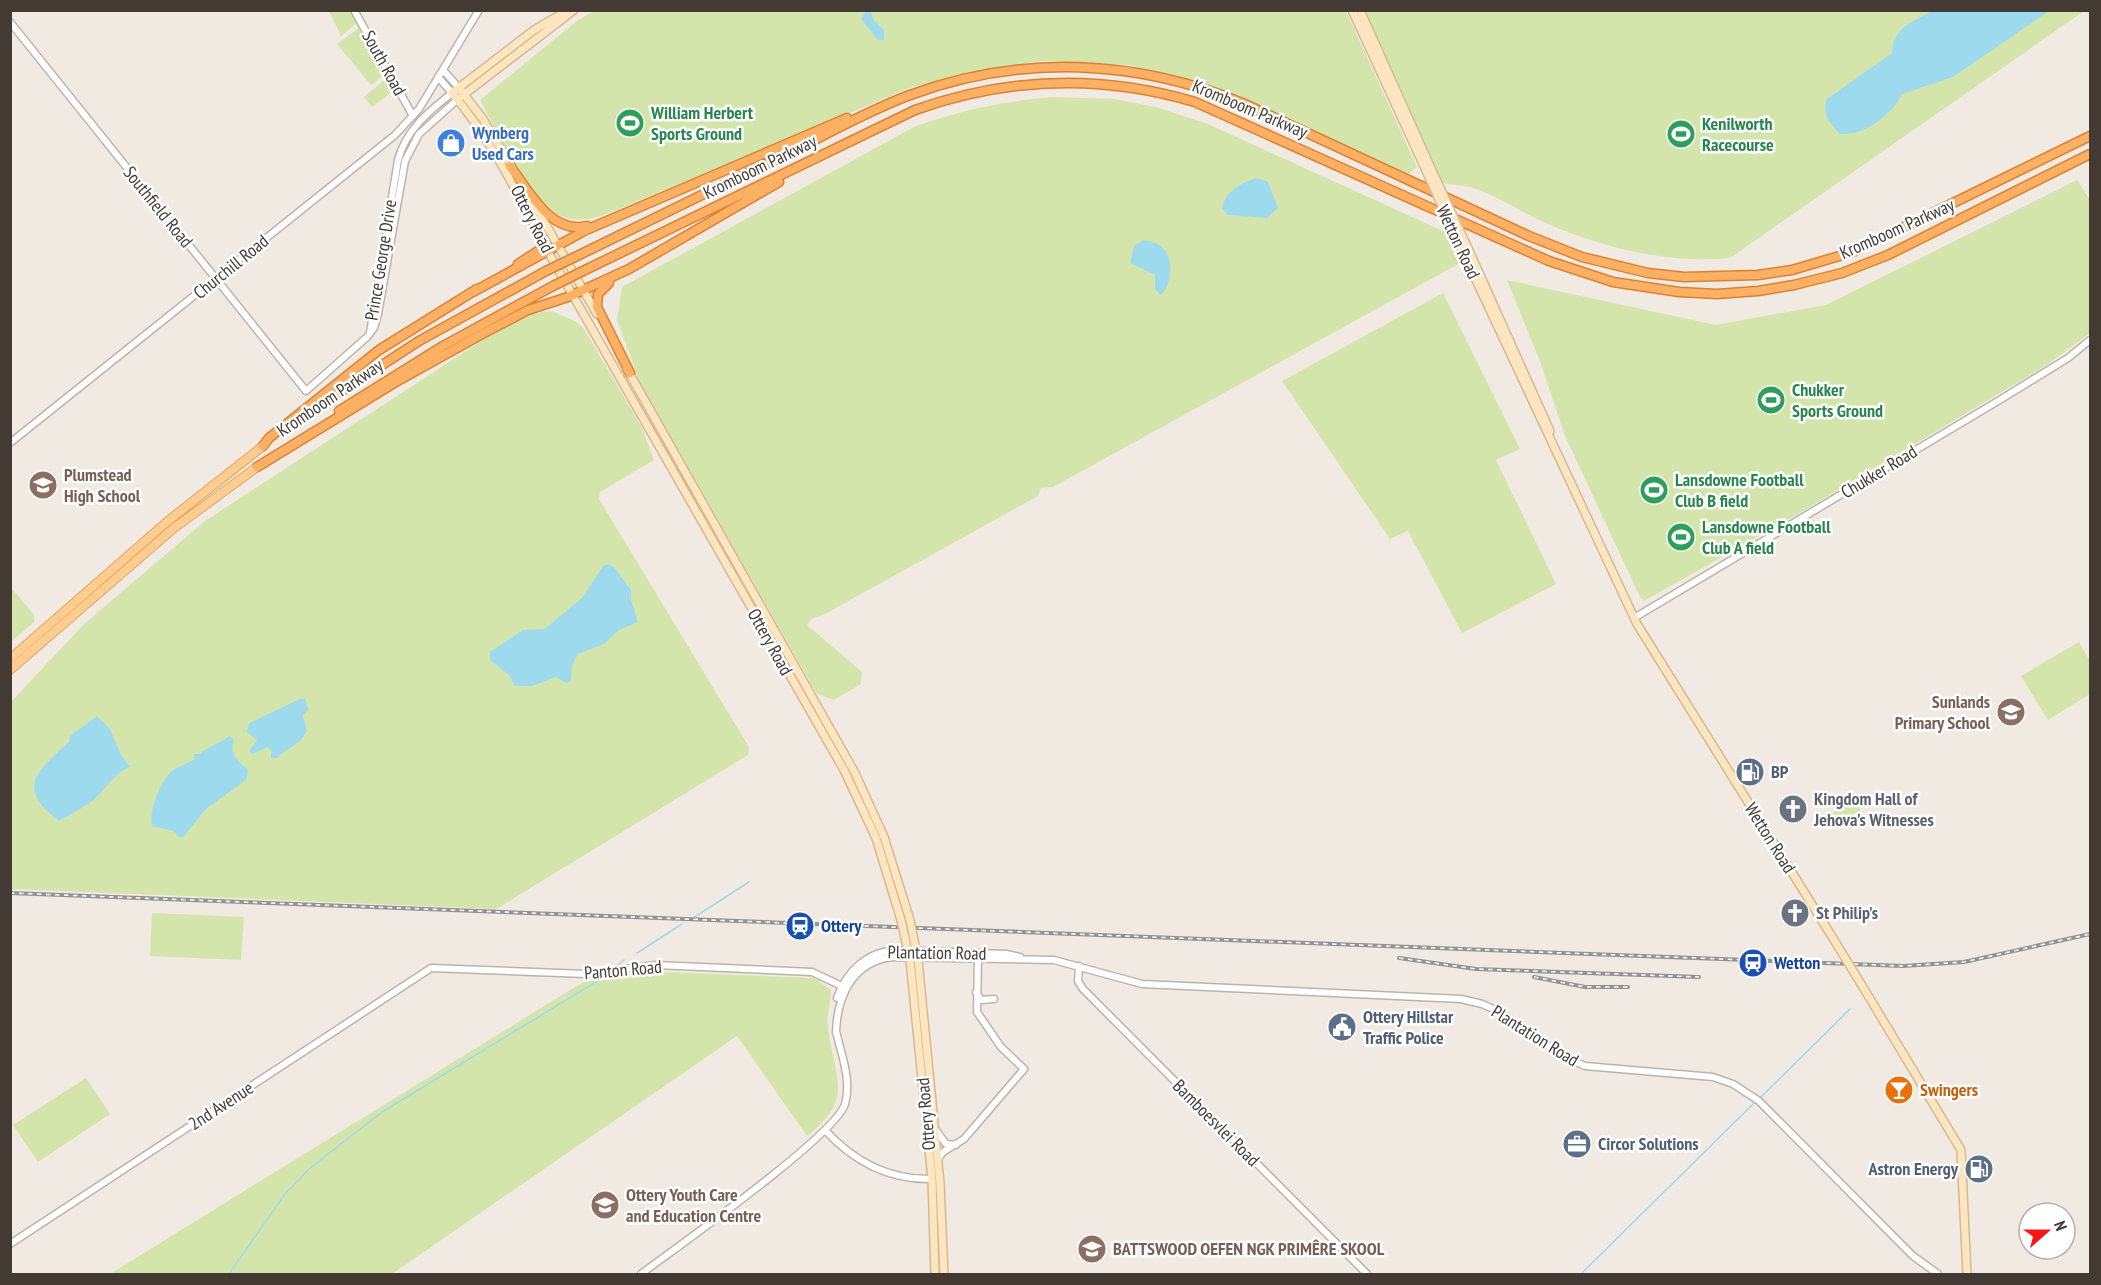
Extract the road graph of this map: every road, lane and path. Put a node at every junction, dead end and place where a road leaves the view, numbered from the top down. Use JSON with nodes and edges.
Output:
{"nodes":[{"id":1,"x":354,"y":10,"type":"edge"},
{"id":2,"x":479,"y":10,"type":"edge"},
{"id":3,"x":568,"y":10,"type":"edge"},
{"id":4,"x":574,"y":10,"type":"edge"},
{"id":5,"x":1352,"y":10,"type":"edge"},
{"id":6,"x":1360,"y":10,"type":"edge"},
{"id":7,"x":10,"y":22,"type":"edge"},
{"id":8,"x":443,"y":70,"type":"junction"},
{"id":9,"x":438,"y":77,"type":"junction"},
{"id":10,"x":459,"y":88,"type":"junction"},
{"id":11,"x":452,"y":93,"type":"junction"},
{"id":12,"x":464,"y":94,"type":"junction"},
{"id":13,"x":457,"y":100,"type":"junction"},
{"id":14,"x":888,"y":105,"type":"junction"},
{"id":15,"x":413,"y":116,"type":"junction"},
{"id":16,"x":2091,"y":136,"type":"edge"},
{"id":17,"x":844,"y":144,"type":"junction"},
{"id":18,"x":2090,"y":154,"type":"edge"},
{"id":19,"x":1426,"y":164,"type":"junction"},
{"id":20,"x":510,"y":166,"type":"junction"},
{"id":21,"x":606,"y":221,"type":"junction"},
{"id":22,"x":543,"y":243,"type":"junction"},
{"id":23,"x":559,"y":246,"type":"junction"},
{"id":24,"x":549,"y":253,"type":"junction"},
{"id":25,"x":629,"y":269,"type":"junction"},
{"id":26,"x":216,"y":280,"type":"junction"},
{"id":27,"x":583,"y":289,"type":"junction"},
{"id":28,"x":473,"y":292,"type":"junction"},
{"id":29,"x":573,"y":294,"type":"junction"},
{"id":30,"x":370,"y":334,"type":"junction"},
{"id":31,"x":2091,"y":340,"type":"edge"},
{"id":32,"x":630,"y":373,"type":"junction"},
{"id":33,"x":10,"y":443,"type":"edge"},
{"id":34,"x":263,"y":446,"type":"junction"},
{"id":35,"x":257,"y":467,"type":"junction"},
{"id":36,"x":1634,"y":618,"type":"junction"},
{"id":37,"x":10,"y":659,"type":"edge"},
{"id":38,"x":10,"y":670,"type":"edge"},
{"id":39,"x":978,"y":956,"type":"junction"},
{"id":40,"x":445,"y":961,"type":"dead end"},
{"id":41,"x":1079,"y":966,"type":"junction"},
{"id":42,"x":431,"y":968,"type":"joint"},
{"id":43,"x":447,"y":969,"type":"junction"},
{"id":44,"x":831,"y":980,"type":"junction"},
{"id":45,"x":844,"y":987,"type":"junction"},
{"id":46,"x":976,"y":992,"type":"junction"},
{"id":47,"x":837,"y":999,"type":"junction"},
{"id":48,"x":994,"y":999,"type":"dead end"},
{"id":49,"x":836,"y":1033,"type":"junction"},
{"id":50,"x":840,"y":1114,"type":"junction"},
{"id":51,"x":825,"y":1130,"type":"junction"},
{"id":52,"x":936,"y":1130,"type":"junction"},
{"id":53,"x":836,"y":1143,"type":"junction"},
{"id":54,"x":956,"y":1145,"type":"junction"},
{"id":55,"x":938,"y":1159,"type":"junction"},
{"id":56,"x":932,"y":1179,"type":"junction"},
{"id":57,"x":10,"y":1244,"type":"edge"},
{"id":58,"x":641,"y":1275,"type":"edge"},
{"id":59,"x":936,"y":1275,"type":"edge"},
{"id":60,"x":944,"y":1275,"type":"edge"},
{"id":61,"x":1367,"y":1275,"type":"edge"},
{"id":62,"x":1938,"y":1275,"type":"edge"},
{"id":63,"x":1967,"y":1275,"type":"edge"}],
"edges":[{"from":1,"to":15,"type":"street","name":"South Road"},
{"from":2,"to":8,"type":"street"},
{"from":3,"to":10,"type":"main road"},
{"from":4,"to":12,"type":"main road"},
{"from":5,"to":19,"type":"main road","name":"Wetton Road"},
{"from":6,"to":19,"type":"main road","name":"Wetton Road"},
{"from":7,"to":26,"type":"street","name":"Southfield Road"},
{"from":8,"to":9,"type":"street"},
{"from":8,"to":10,"type":"street","name":"Ottery Road"},
{"from":9,"to":11,"type":"street","name":"Ottery Road"},
{"from":9,"to":15,"type":"street","name":"Churchill Road"},
{"from":10,"to":11,"type":"main road"},
{"from":10,"to":12,"type":"main road","name":"Ottery Road"},
{"from":11,"to":13,"type":"main road","name":"Ottery Road"},
{"from":11,"to":30,"type":"street","name":"Prince George Drive"},
{"from":12,"to":13,"type":"main road"},
{"from":12,"to":20,"type":"main road","name":"Ottery Road"},
{"from":13,"to":22,"type":"main road","name":"Ottery Road"},
{"from":13,"to":30,"type":"street","name":"Prince George Drive"},
{"from":14,"to":16,"type":"highway","name":"Kromboom Parkway"},
{"from":14,"to":21,"type":"highway"},
{"from":14,"to":34,"type":"highway","name":"Kromboom Parkway","bridge":true},
{"from":15,"to":26,"type":"street","name":"Churchill Road"},
{"from":17,"to":18,"type":"highway","name":"Kromboom Parkway"},
{"from":17,"to":25,"type":"highway"},
{"from":17,"to":35,"type":"highway","name":"Kromboom Parkway","bridge":true},
{"from":19,"to":36,"type":"main road","name":"Wetton Road","bridge":true},
{"from":20,"to":21,"type":"highway"},
{"from":20,"to":23,"type":"main road","name":"Ottery Road"},
{"from":21,"to":23,"type":"highway"},
{"from":22,"to":24,"type":"main road","name":"Ottery Road"},
{"from":22,"to":28,"type":"highway"},
{"from":23,"to":24,"type":"highway"},
{"from":23,"to":27,"type":"main road","name":"Ottery Road"},
{"from":24,"to":28,"type":"highway"},
{"from":24,"to":29,"type":"main road","name":"Ottery Road"},
{"from":25,"to":27,"type":"highway"},
{"from":25,"to":32,"type":"highway"},
{"from":26,"to":30,"type":"street","name":"Southfield Road"},
{"from":26,"to":33,"type":"street","name":"Churchill Road"},
{"from":27,"to":29,"type":"highway"},
{"from":27,"to":32,"type":"main road","name":"Ottery Road"},
{"from":28,"to":34,"type":"highway"},
{"from":29,"to":35,"type":"highway"},
{"from":29,"to":56,"type":"main road","name":"Ottery Road","bridge":true},
{"from":31,"to":36,"type":"street","name":"Chukker Road"},
{"from":32,"to":52,"type":"main road","name":"Ottery Road","bridge":true},
{"from":34,"to":37,"type":"main road"},
{"from":35,"to":38,"type":"main road"},
{"from":36,"to":63,"type":"main road","name":"Wetton Road","bridge":true},
{"from":39,"to":41,"type":"street","name":"Plantation Road"},
{"from":39,"to":45,"type":"street","name":"Plantation Road"},
{"from":39,"to":46,"type":"street"},
{"from":40,"to":43,"type":"street"},
{"from":41,"to":61,"type":"street","name":"Bamboesvlei Road"},
{"from":41,"to":62,"type":"street","name":"Plantation Road"},
{"from":42,"to":43,"type":"street","name":"Panton Road"},
{"from":42,"to":57,"type":"street","name":"2nd Avenue"},
{"from":43,"to":44,"type":"street","name":"Panton Road"},
{"from":44,"to":45,"type":"street","name":"Panton Road"},
{"from":44,"to":47,"type":"street"},
{"from":45,"to":47,"type":"street","name":"Plantation Road"},
{"from":45,"to":49,"type":"street","name":"Plantation Road"},
{"from":46,"to":48,"type":"street"},
{"from":46,"to":54,"type":"street"},
{"from":47,"to":49,"type":"street","name":"Plantation Road"},
{"from":49,"to":50,"type":"street","name":"Plantation Road"},
{"from":50,"to":51,"type":"street"},
{"from":50,"to":53,"type":"street","name":"Plantation Road"},
{"from":51,"to":53,"type":"street"},
{"from":51,"to":58,"type":"street"},
{"from":52,"to":54,"type":"street"},
{"from":52,"to":55,"type":"main road","name":"Ottery Road"},
{"from":53,"to":56,"type":"street"},
{"from":54,"to":55,"type":"street"},
{"from":55,"to":60,"type":"main road","name":"Ottery Road"},
{"from":56,"to":59,"type":"main road","name":"Ottery Road"}]}
